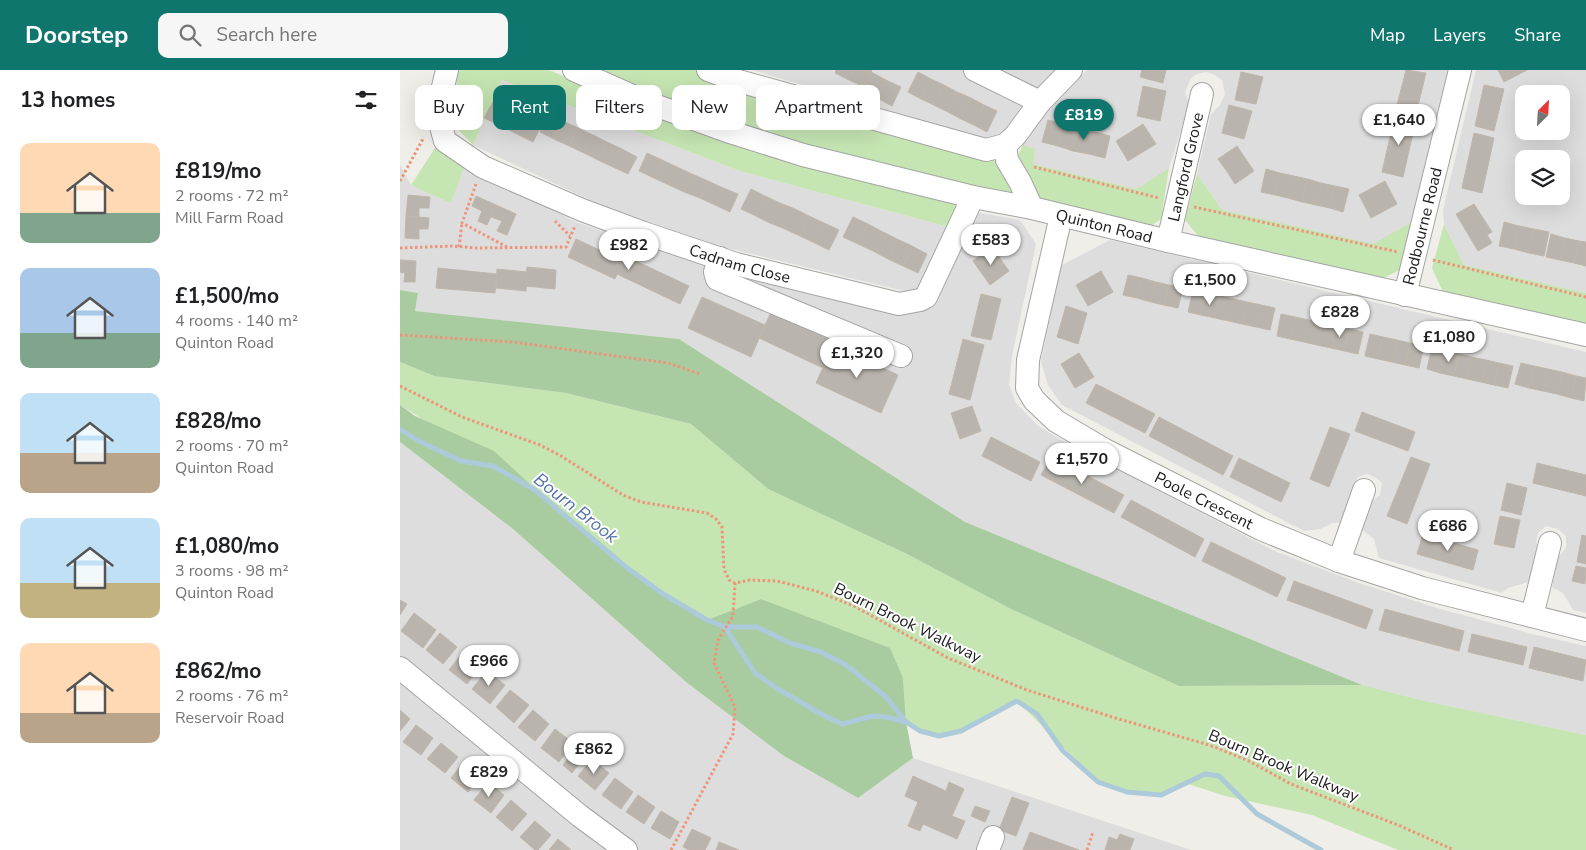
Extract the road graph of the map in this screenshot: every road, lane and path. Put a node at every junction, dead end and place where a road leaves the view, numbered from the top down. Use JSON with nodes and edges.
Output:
{"nodes":[{"id":1,"x":447,"y":70,"type":"edge"},
{"id":2,"x":574,"y":70,"type":"edge"},
{"id":3,"x":708,"y":70,"type":"edge"},
{"id":4,"x":975,"y":70,"type":"edge"},
{"id":5,"x":1071,"y":70,"type":"edge"},
{"id":6,"x":1460,"y":70,"type":"edge"},
{"id":7,"x":443,"y":85,"type":"edge"},
{"id":8,"x":1202,"y":94,"type":"dead end"},
{"id":9,"x":1040,"y":102,"type":"junction"},
{"id":10,"x":427,"y":130,"type":"edge"},
{"id":11,"x":442,"y":130,"type":"edge"},
{"id":12,"x":1006,"y":152,"type":"junction"},
{"id":13,"x":483,"y":167,"type":"junction"},
{"id":14,"x":400,"y":182,"type":"edge"},
{"id":15,"x":973,"y":197,"type":"junction"},
{"id":16,"x":1177,"y":203,"type":"junction"},
{"id":17,"x":1032,"y":208,"type":"junction"},
{"id":18,"x":582,"y":210,"type":"junction"},
{"id":19,"x":1061,"y":216,"type":"junction"},
{"id":20,"x":462,"y":222,"type":"junction"},
{"id":21,"x":1168,"y":241,"type":"junction"},
{"id":22,"x":459,"y":247,"type":"junction"},
{"id":23,"x":400,"y":248,"type":"edge"},
{"id":24,"x":508,"y":248,"type":"junction"},
{"id":25,"x":1415,"y":255,"type":"junction"},
{"id":26,"x":720,"y":258,"type":"junction"},
{"id":27,"x":1405,"y":295,"type":"junction"},
{"id":28,"x":1586,"y":297,"type":"edge"},
{"id":29,"x":400,"y":335,"type":"edge"},
{"id":30,"x":1586,"y":335,"type":"edge"},
{"id":31,"x":901,"y":356,"type":"dead end"},
{"id":32,"x":700,"y":374,"type":"dead end"},
{"id":33,"x":400,"y":386,"type":"edge"},
{"id":34,"x":1364,"y":490,"type":"dead end"},
{"id":35,"x":1550,"y":542,"type":"dead end"},
{"id":36,"x":1339,"y":561,"type":"junction"},
{"id":37,"x":734,"y":583,"type":"junction"},
{"id":38,"x":1532,"y":616,"type":"junction"},
{"id":39,"x":1586,"y":630,"type":"edge"},
{"id":40,"x":400,"y":668,"type":"edge"},
{"id":41,"x":1094,"y":832,"type":"dead end"},
{"id":42,"x":626,"y":850,"type":"edge"},
{"id":43,"x":671,"y":850,"type":"edge"},
{"id":44,"x":1087,"y":850,"type":"edge"},
{"id":45,"x":1454,"y":850,"type":"edge"}],
"edges":[{"from":1,"to":7,"type":"street","name":"Cadnam Close"},
{"from":2,"to":15,"type":"street","name":"Quinton Road"},
{"from":3,"to":12,"type":"street"},
{"from":4,"to":9,"type":"street"},
{"from":5,"to":9,"type":"street"},
{"from":6,"to":25,"type":"street","name":"Rodbourne Road"},
{"from":8,"to":16,"type":"street","name":"Langford Grove"},
{"from":9,"to":12,"type":"street"},
{"from":10,"to":14,"type":"path"},
{"from":11,"to":13,"type":"street","name":"Cadnam Close"},
{"from":12,"to":16,"type":"path"},
{"from":12,"to":17,"type":"street"},
{"from":13,"to":18,"type":"street","name":"Cadnam Close"},
{"from":13,"to":20,"type":"path"},
{"from":15,"to":17,"type":"street","name":"Quinton Road"},
{"from":15,"to":26,"type":"street","name":"Cadnam Close"},
{"from":16,"to":21,"type":"street","name":"Langford Grove"},
{"from":16,"to":25,"type":"path"},
{"from":17,"to":19,"type":"street","name":"Quinton Road"},
{"from":18,"to":24,"type":"path"},
{"from":18,"to":26,"type":"street","name":"Cadnam Close"},
{"from":19,"to":21,"type":"street","name":"Quinton Road"},
{"from":19,"to":36,"type":"street","name":"Poole Crescent"},
{"from":20,"to":22,"type":"path"},
{"from":20,"to":24,"type":"path"},
{"from":21,"to":27,"type":"street","name":"Quinton Road"},
{"from":22,"to":23,"type":"path"},
{"from":22,"to":24,"type":"path"},
{"from":25,"to":27,"type":"street","name":"Rodbourne Road"},
{"from":25,"to":28,"type":"path"},
{"from":26,"to":31,"type":"street"},
{"from":27,"to":30,"type":"street","name":"Quinton Road"},
{"from":29,"to":32,"type":"path"},
{"from":33,"to":37,"type":"path"},
{"from":34,"to":36,"type":"street"},
{"from":35,"to":38,"type":"street"},
{"from":36,"to":38,"type":"street","name":"Poole Crescent"},
{"from":37,"to":43,"type":"path"},
{"from":37,"to":45,"type":"path","name":"Bourn Brook Walkway"},
{"from":38,"to":39,"type":"street","name":"Poole Crescent"},
{"from":40,"to":42,"type":"street"},
{"from":41,"to":44,"type":"path"}]}
